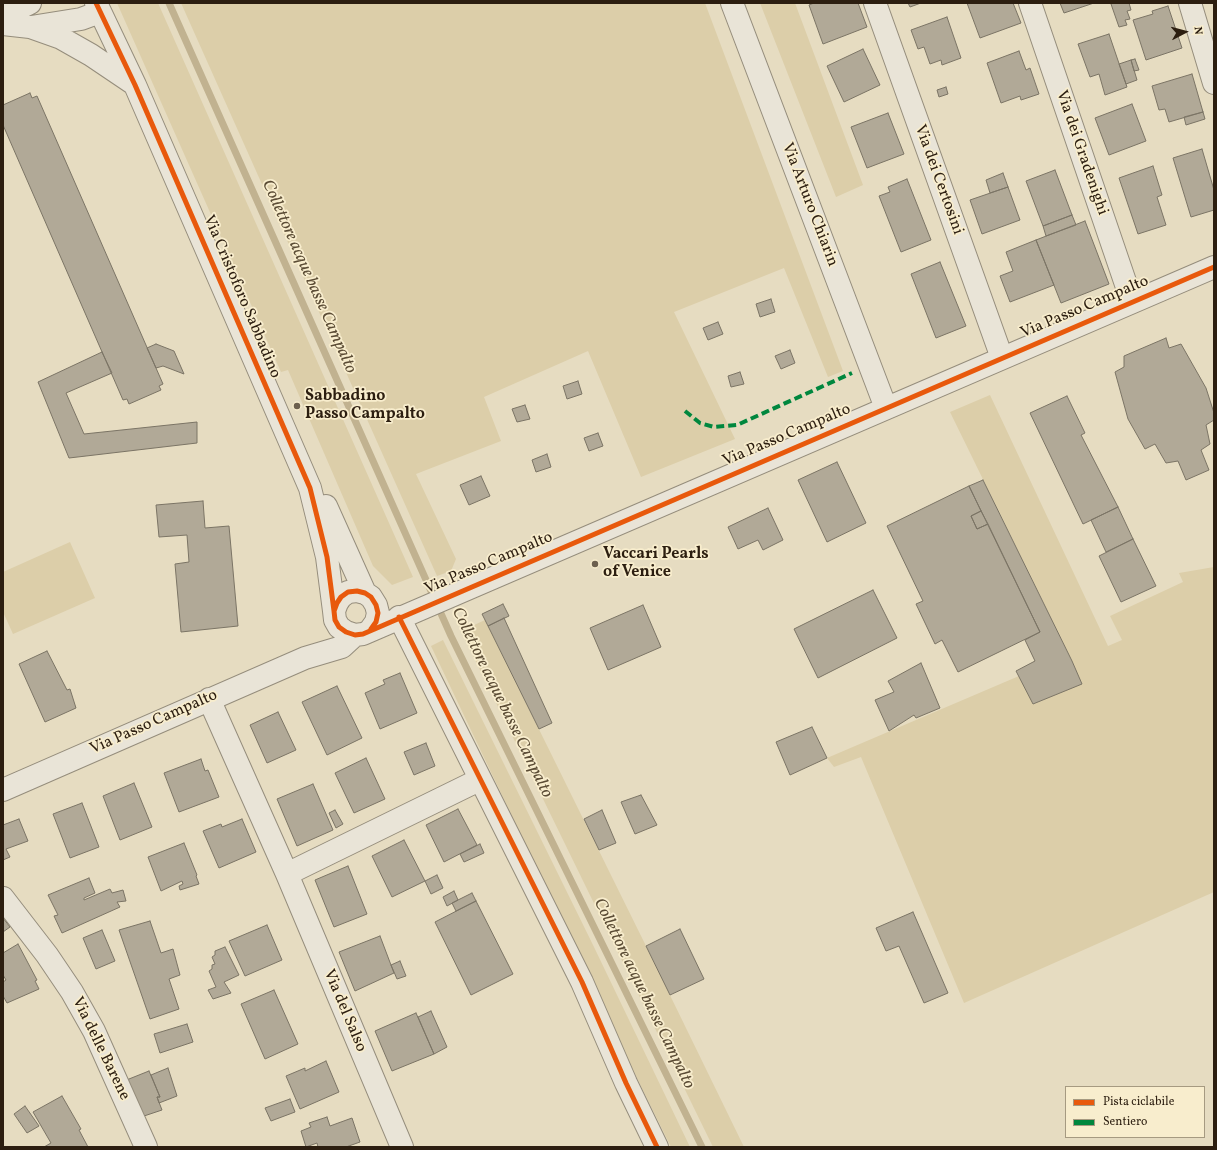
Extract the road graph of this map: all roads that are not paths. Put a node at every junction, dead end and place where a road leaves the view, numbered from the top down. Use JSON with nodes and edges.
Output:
{"nodes":[{"id":1,"x":30,"y":3,"type":"edge"},
{"id":2,"x":732,"y":3,"type":"edge"},
{"id":3,"x":875,"y":3,"type":"edge"},
{"id":4,"x":1030,"y":3,"type":"edge"},
{"id":5,"x":1190,"y":3,"type":"edge"},
{"id":6,"x":98,"y":7,"type":"edge"},
{"id":7,"x":3,"y":17,"type":"edge"},
{"id":8,"x":3,"y":24,"type":"edge"},
{"id":9,"x":30,"y":27,"type":"junction"},
{"id":10,"x":1214,"y":83,"type":"edge"},
{"id":11,"x":135,"y":85,"type":"junction"},
{"id":12,"x":1214,"y":267,"type":"edge"},
{"id":13,"x":1132,"y":302,"type":"junction"},
{"id":14,"x":1002,"y":358,"type":"junction"},
{"id":15,"x":886,"y":408,"type":"junction"},
{"id":16,"x":310,"y":488,"type":"junction"},
{"id":17,"x":370,"y":599,"type":"junction"},
{"id":18,"x":408,"y":613,"type":"junction"},
{"id":19,"x":335,"y":615,"type":"junction"},
{"id":20,"x":363,"y":632,"type":"junction"},
{"id":21,"x":305,"y":658,"type":"junction"},
{"id":22,"x":209,"y":699,"type":"junction"},
{"id":23,"x":479,"y":780,"type":"junction"},
{"id":24,"x":3,"y":790,"type":"edge"},
{"id":25,"x":286,"y":874,"type":"junction"},
{"id":26,"x":3,"y":898,"type":"edge"},
{"id":27,"x":146,"y":1147,"type":"edge"},
{"id":28,"x":402,"y":1147,"type":"edge"},
{"id":29,"x":657,"y":1147,"type":"edge"}],
"edges":[{"from":1,"to":7,"type":"street"},
{"from":2,"to":15,"type":"street","name":"Via Arturo Chiarin"},
{"from":3,"to":14,"type":"street","name":"Via dei Certosini"},
{"from":4,"to":13,"type":"street","name":"Via dei Gradenighi"},
{"from":5,"to":10,"type":"street"},
{"from":6,"to":9,"type":"street"},
{"from":6,"to":11,"type":"street","name":"Via Cristoforo Sabbadino"},
{"from":8,"to":9,"type":"street"},
{"from":9,"to":11,"type":"street"},
{"from":11,"to":16,"type":"street","name":"Via Cristoforo Sabbadino"},
{"from":12,"to":13,"type":"street","name":"Via Passo Campalto"},
{"from":13,"to":14,"type":"street","name":"Via Passo Campalto"},
{"from":14,"to":15,"type":"street","name":"Via Passo Campalto"},
{"from":15,"to":18,"type":"street","name":"Via Passo Campalto"},
{"from":16,"to":17,"type":"street","name":"Via Cristoforo Sabbadino"},
{"from":16,"to":19,"type":"street","name":"Via Cristoforo Sabbadino"},
{"from":17,"to":18,"type":"street"},
{"from":17,"to":19,"type":"street","name":"Via Passo Campalto"},
{"from":17,"to":20,"type":"street"},
{"from":18,"to":20,"type":"street","name":"Via Passo Campalto"},
{"from":18,"to":23,"type":"street"},
{"from":19,"to":20,"type":"street"},
{"from":19,"to":21,"type":"street","name":"Via Passo Campalto"},
{"from":20,"to":21,"type":"street","name":"Via Passo Campalto"},
{"from":21,"to":22,"type":"street","name":"Via Passo Campalto"},
{"from":22,"to":24,"type":"street","name":"Via Passo Campalto"},
{"from":22,"to":25,"type":"street","name":"Via del Salso"},
{"from":23,"to":25,"type":"street"},
{"from":23,"to":29,"type":"street"},
{"from":25,"to":28,"type":"street","name":"Via del Salso"},
{"from":26,"to":27,"type":"street","name":"Via delle Barene"}]}
